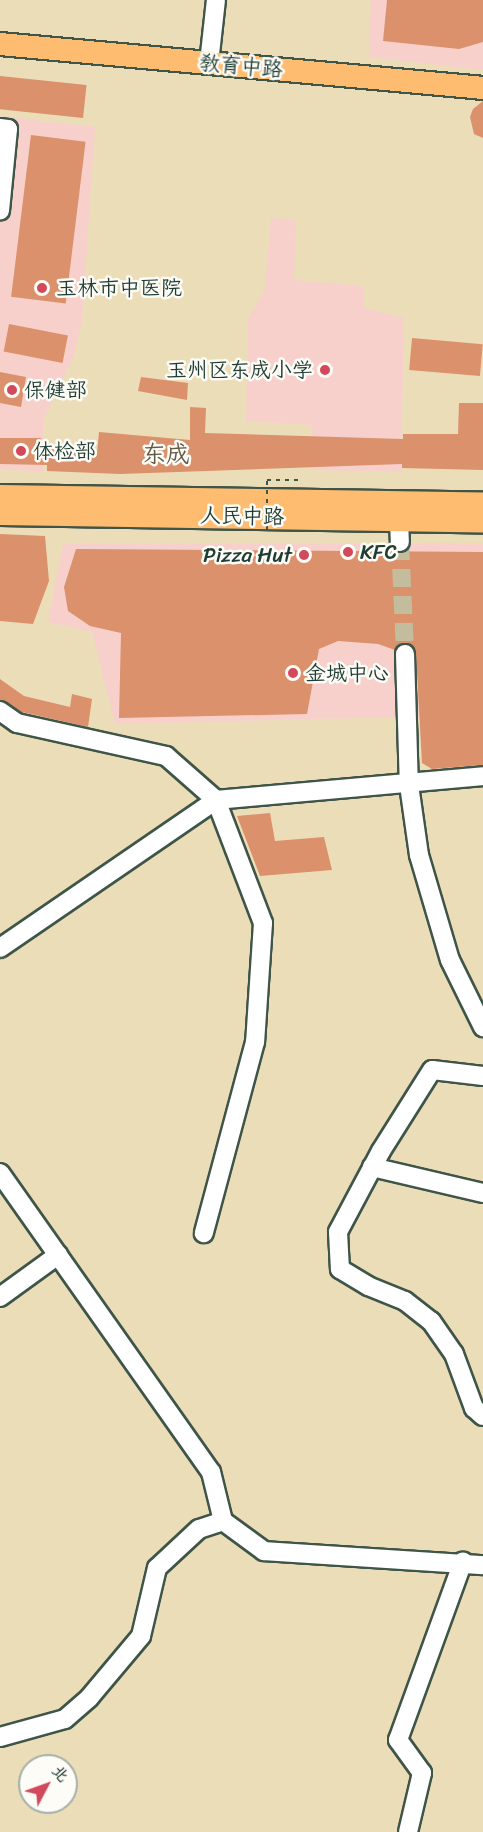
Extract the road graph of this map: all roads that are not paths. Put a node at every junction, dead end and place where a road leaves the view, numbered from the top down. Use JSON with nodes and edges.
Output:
{"nodes":[{"id":1,"x":216,"y":0,"type":"edge"},
{"id":2,"x":0,"y":44,"type":"edge"},
{"id":3,"x":209,"y":63,"type":"junction"},
{"id":4,"x":483,"y":88,"type":"edge"},
{"id":5,"x":0,"y":128,"type":"edge"},
{"id":6,"x":0,"y":211,"type":"edge"},
{"id":7,"x":0,"y":496,"type":"edge"},
{"id":8,"x":483,"y":504,"type":"edge"},
{"id":9,"x":0,"y":514,"type":"edge"},
{"id":10,"x":399,"y":518,"type":"junction"},
{"id":11,"x":483,"y":522,"type":"edge"},
{"id":12,"x":400,"y":543,"type":"tunnel mouth"},
{"id":13,"x":405,"y":654,"type":"tunnel mouth"},
{"id":14,"x":0,"y":711,"type":"edge"},
{"id":15,"x":483,"y":776,"type":"edge"},
{"id":16,"x":409,"y":785,"type":"junction"},
{"id":17,"x":216,"y":800,"type":"junction"},
{"id":18,"x":0,"y":948,"type":"edge"},
{"id":19,"x":483,"y":1027,"type":"edge"},
{"id":20,"x":483,"y":1076,"type":"edge"},
{"id":21,"x":372,"y":1167,"type":"junction"},
{"id":22,"x":0,"y":1173,"type":"edge"},
{"id":23,"x":483,"y":1192,"type":"edge"},
{"id":24,"x":204,"y":1233,"type":"dead end"},
{"id":25,"x":58,"y":1255,"type":"junction"},
{"id":26,"x":0,"y":1297,"type":"edge"},
{"id":27,"x":483,"y":1416,"type":"edge"},
{"id":28,"x":223,"y":1521,"type":"junction"},
{"id":29,"x":463,"y":1561,"type":"junction"},
{"id":30,"x":483,"y":1565,"type":"edge"},
{"id":31,"x":0,"y":1737,"type":"edge"},
{"id":32,"x":408,"y":1832,"type":"edge"}],
"edges":[{"from":1,"to":3,"type":"street"},
{"from":2,"to":3,"type":"main road","name":"教育中路"},
{"from":3,"to":4,"type":"main road","name":"教育中路"},
{"from":5,"to":6,"type":"street"},
{"from":7,"to":8,"type":"main road","name":"人民中路"},
{"from":9,"to":10,"type":"main road","name":"人民中路"},
{"from":10,"to":11,"type":"main road","name":"人民中路"},
{"from":10,"to":12,"type":"street"},
{"from":13,"to":16,"type":"street"},
{"from":14,"to":17,"type":"street"},
{"from":15,"to":16,"type":"street"},
{"from":16,"to":17,"type":"street"},
{"from":16,"to":19,"type":"street"},
{"from":17,"to":18,"type":"street"},
{"from":17,"to":24,"type":"street"},
{"from":20,"to":21,"type":"street"},
{"from":21,"to":23,"type":"street"},
{"from":21,"to":27,"type":"street"},
{"from":22,"to":25,"type":"street"},
{"from":25,"to":26,"type":"street"},
{"from":25,"to":28,"type":"street"},
{"from":28,"to":29,"type":"street"},
{"from":28,"to":31,"type":"street"},
{"from":29,"to":30,"type":"street"},
{"from":29,"to":32,"type":"street"}]}
